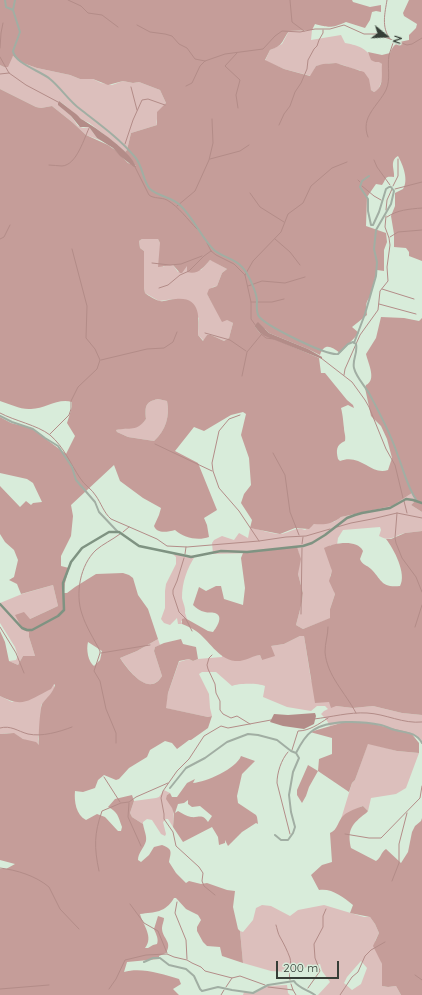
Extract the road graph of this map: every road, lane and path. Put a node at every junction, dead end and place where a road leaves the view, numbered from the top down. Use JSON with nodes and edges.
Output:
{"nodes":[{"id":1,"x":5,"y":0,"type":"edge"},
{"id":2,"x":15,"y":0,"type":"edge"},
{"id":3,"x":13,"y":10,"type":"junction"},
{"id":4,"x":369,"y":176,"type":"dead end"},
{"id":5,"x":354,"y":343,"type":"junction"},
{"id":6,"x":0,"y":416,"type":"edge"},
{"id":7,"x":416,"y":501,"type":"junction"},
{"id":8,"x":422,"y":504,"type":"edge"},
{"id":9,"x":117,"y":531,"type":"junction"},
{"id":10,"x":0,"y":604,"type":"edge"},
{"id":11,"x":422,"y":742,"type":"edge"},
{"id":12,"x":296,"y":753,"type":"junction"},
{"id":13,"x":170,"y":788,"type":"dead end"},
{"id":14,"x":275,"y":835,"type":"dead end"},
{"id":15,"x":144,"y":962,"type":"dead end"},
{"id":16,"x":315,"y":995,"type":"edge"}],
"edges":[{"from":1,"to":3,"type":"street"},
{"from":2,"to":3,"type":"street"},
{"from":3,"to":5,"type":"street"},
{"from":4,"to":5,"type":"street"},
{"from":5,"to":7,"type":"street"},
{"from":6,"to":9,"type":"street"},
{"from":7,"to":8,"type":"street"},
{"from":7,"to":9,"type":"street"},
{"from":9,"to":10,"type":"street"},
{"from":11,"to":12,"type":"street"},
{"from":12,"to":13,"type":"street"},
{"from":12,"to":14,"type":"street"},
{"from":15,"to":16,"type":"street"}]}
